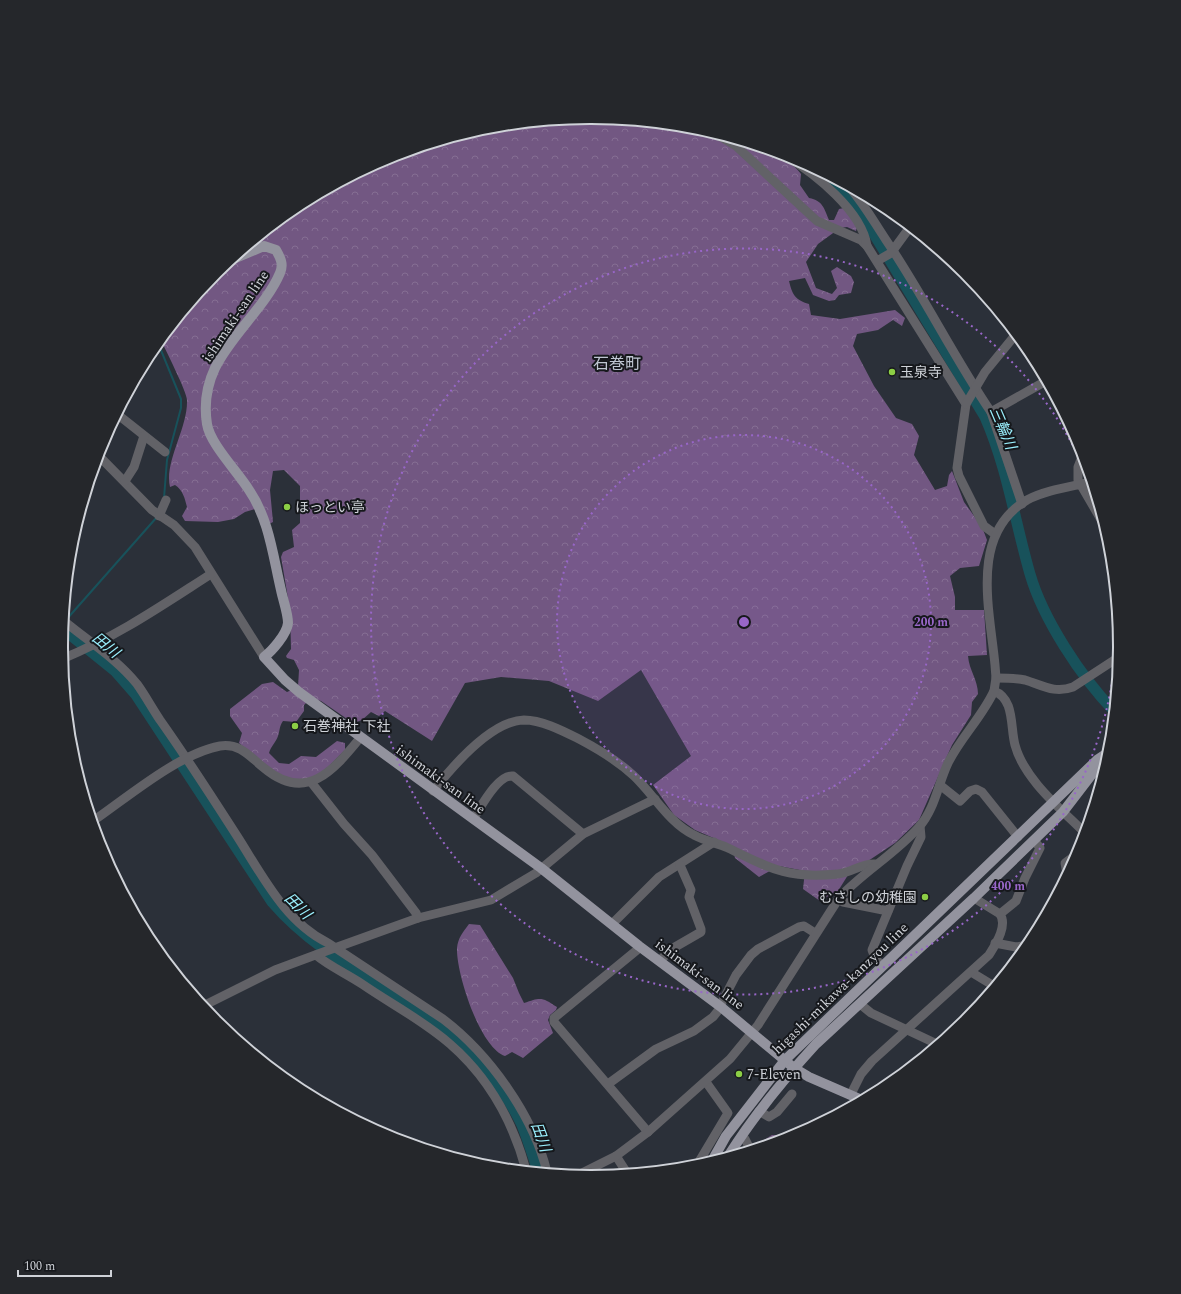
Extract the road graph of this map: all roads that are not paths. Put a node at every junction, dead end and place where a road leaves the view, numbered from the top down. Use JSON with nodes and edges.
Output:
{"nodes":[{"id":1,"x":733,"y":144,"type":"edge"},
{"id":2,"x":809,"y":172,"type":"edge"},
{"id":3,"x":859,"y":199,"type":"edge"},
{"id":4,"x":907,"y":231,"type":"edge"},
{"id":5,"x":867,"y":246,"type":"junction"},
{"id":6,"x":892,"y":252,"type":"junction"},
{"id":7,"x":247,"y":253,"type":"edge"},
{"id":8,"x":879,"y":259,"type":"junction"},
{"id":9,"x":1012,"y":339,"type":"edge"},
{"id":10,"x":1041,"y":384,"type":"edge"},
{"id":11,"x":975,"y":390,"type":"junction"},
{"id":12,"x":967,"y":403,"type":"junction"},
{"id":13,"x":991,"y":412,"type":"junction"},
{"id":14,"x":121,"y":418,"type":"edge"},
{"id":15,"x":144,"y":436,"type":"junction"},
{"id":16,"x":165,"y":452,"type":"dead end"},
{"id":17,"x":103,"y":460,"type":"edge"},
{"id":18,"x":1080,"y":465,"type":"edge"},
{"id":19,"x":125,"y":481,"type":"junction"},
{"id":20,"x":1086,"y":483,"type":"edge"},
{"id":21,"x":1080,"y":484,"type":"junction"},
{"id":22,"x":166,"y":500,"type":"dead end"},
{"id":23,"x":1021,"y":504,"type":"junction"},
{"id":24,"x":1093,"y":507,"type":"edge"},
{"id":25,"x":159,"y":516,"type":"junction"},
{"id":26,"x":995,"y":534,"type":"junction"},
{"id":27,"x":211,"y":574,"type":"junction"},
{"id":28,"x":69,"y":625,"type":"edge"},
{"id":29,"x":94,"y":646,"type":"junction"},
{"id":30,"x":68,"y":656,"type":"edge"},
{"id":31,"x":264,"y":657,"type":"junction"},
{"id":32,"x":1113,"y":661,"type":"edge"},
{"id":33,"x":996,"y":678,"type":"junction"},
{"id":34,"x":994,"y":691,"type":"junction"},
{"id":35,"x":360,"y":738,"type":"junction"},
{"id":36,"x":1101,"y":757,"type":"edge"},
{"id":37,"x":186,"y":759,"type":"junction"},
{"id":38,"x":1099,"y":765,"type":"edge"},
{"id":39,"x":311,"y":782,"type":"junction"},
{"id":40,"x":940,"y":785,"type":"junction"},
{"id":41,"x":433,"y":791,"type":"junction"},
{"id":42,"x":655,"y":799,"type":"junction"},
{"id":43,"x":1054,"y":803,"type":"junction"},
{"id":44,"x":1063,"y":812,"type":"junction"},
{"id":45,"x":97,"y":818,"type":"edge"},
{"id":46,"x":473,"y":819,"type":"junction"},
{"id":47,"x":920,"y":826,"type":"junction"},
{"id":48,"x":1080,"y":828,"type":"edge"},
{"id":49,"x":583,"y":834,"type":"junction"},
{"id":50,"x":1018,"y":837,"type":"junction"},
{"id":51,"x":1034,"y":840,"type":"junction"},
{"id":52,"x":714,"y":842,"type":"junction"},
{"id":53,"x":876,"y":864,"type":"junction"},
{"id":54,"x":680,"y":865,"type":"junction"},
{"id":55,"x":541,"y":868,"type":"junction"},
{"id":56,"x":839,"y":898,"type":"junction"},
{"id":57,"x":974,"y":898,"type":"junction"},
{"id":58,"x":888,"y":911,"type":"junction"},
{"id":59,"x":1000,"y":914,"type":"junction"},
{"id":60,"x":418,"y":918,"type":"junction"},
{"id":61,"x":612,"y":924,"type":"junction"},
{"id":62,"x":815,"y":933,"type":"junction"},
{"id":63,"x":996,"y":943,"type":"junction"},
{"id":64,"x":639,"y":946,"type":"junction"},
{"id":65,"x":1018,"y":947,"type":"edge"},
{"id":66,"x":333,"y":949,"type":"junction"},
{"id":67,"x":317,"y":954,"type":"junction"},
{"id":68,"x":659,"y":961,"type":"junction"},
{"id":69,"x":882,"y":966,"type":"junction"},
{"id":70,"x":971,"y":972,"type":"junction"},
{"id":71,"x":990,"y":984,"type":"edge"},
{"id":72,"x":209,"y":1003,"type":"edge"},
{"id":73,"x":860,"y":1004,"type":"junction"},
{"id":74,"x":721,"y":1007,"type":"junction"},
{"id":75,"x":907,"y":1029,"type":"junction"},
{"id":76,"x":753,"y":1032,"type":"junction"},
{"id":77,"x":933,"y":1042,"type":"edge"},
{"id":78,"x":785,"y":1060,"type":"junction"},
{"id":79,"x":794,"y":1068,"type":"junction"},
{"id":80,"x":706,"y":1082,"type":"junction"},
{"id":81,"x":608,"y":1084,"type":"junction"},
{"id":82,"x":792,"y":1094,"type":"dead end"},
{"id":83,"x":851,"y":1094,"type":"junction"},
{"id":84,"x":856,"y":1097,"type":"edge"},
{"id":85,"x":759,"y":1111,"type":"junction"},
{"id":86,"x":648,"y":1132,"type":"junction"},
{"id":87,"x":741,"y":1137,"type":"junction"},
{"id":88,"x":748,"y":1145,"type":"edge"},
{"id":89,"x":734,"y":1150,"type":"edge"},
{"id":90,"x":716,"y":1154,"type":"edge"},
{"id":91,"x":616,"y":1156,"type":"junction"},
{"id":92,"x":702,"y":1157,"type":"edge"},
{"id":93,"x":525,"y":1165,"type":"edge"},
{"id":94,"x":545,"y":1167,"type":"edge"},
{"id":95,"x":624,"y":1168,"type":"edge"},
{"id":96,"x":588,"y":1170,"type":"edge"}],
"edges":[{"from":1,"to":5,"type":"street"},
{"from":2,"to":5,"type":"street"},
{"from":3,"to":6,"type":"street"},
{"from":4,"to":6,"type":"street"},
{"from":5,"to":8,"type":"street"},
{"from":6,"to":8,"type":"street"},
{"from":6,"to":11,"type":"street"},
{"from":7,"to":31,"type":"main road","name":"ishimaki-san line"},
{"from":8,"to":12,"type":"street"},
{"from":9,"to":11,"type":"street"},
{"from":10,"to":13,"type":"street"},
{"from":11,"to":12,"type":"street"},
{"from":11,"to":13,"type":"street"},
{"from":12,"to":26,"type":"street"},
{"from":13,"to":23,"type":"street"},
{"from":14,"to":15,"type":"street"},
{"from":15,"to":16,"type":"street"},
{"from":15,"to":19,"type":"street"},
{"from":17,"to":19,"type":"street"},
{"from":18,"to":21,"type":"street"},
{"from":19,"to":25,"type":"street"},
{"from":20,"to":21,"type":"street"},
{"from":21,"to":23,"type":"street"},
{"from":21,"to":24,"type":"street"},
{"from":22,"to":25,"type":"street"},
{"from":23,"to":26,"type":"street"},
{"from":25,"to":27,"type":"street"},
{"from":26,"to":33,"type":"street"},
{"from":27,"to":29,"type":"street"},
{"from":27,"to":31,"type":"street"},
{"from":28,"to":29,"type":"street"},
{"from":29,"to":30,"type":"street"},
{"from":29,"to":37,"type":"street"},
{"from":31,"to":35,"type":"main road","name":"ishimaki-san line"},
{"from":32,"to":33,"type":"street"},
{"from":33,"to":34,"type":"street"},
{"from":34,"to":40,"type":"street"},
{"from":34,"to":43,"type":"street"},
{"from":35,"to":39,"type":"street"},
{"from":35,"to":41,"type":"main road","name":"ishimaki-san line"},
{"from":36,"to":43,"type":"main road","name":"higashi-mikawa-kanzyou line"},
{"from":37,"to":39,"type":"street"},
{"from":37,"to":45,"type":"street"},
{"from":37,"to":66,"type":"street"},
{"from":38,"to":44,"type":"main road","name":"higashi-mikawa-kanzyou line"},
{"from":39,"to":60,"type":"street"},
{"from":40,"to":47,"type":"street"},
{"from":40,"to":50,"type":"street"},
{"from":41,"to":42,"type":"street"},
{"from":41,"to":46,"type":"main road","name":"ishimaki-san line"},
{"from":42,"to":49,"type":"street"},
{"from":42,"to":52,"type":"street"},
{"from":43,"to":44,"type":"street"},
{"from":43,"to":50,"type":"main road","name":"higashi-mikawa-kanzyou line"},
{"from":44,"to":48,"type":"street"},
{"from":44,"to":51,"type":"main road","name":"higashi-mikawa-kanzyou line"},
{"from":46,"to":49,"type":"street"},
{"from":46,"to":55,"type":"main road","name":"ishimaki-san line"},
{"from":47,"to":53,"type":"street"},
{"from":47,"to":58,"type":"street"},
{"from":49,"to":55,"type":"street"},
{"from":50,"to":69,"type":"main road","name":"higashi-mikawa-kanzyou line"},
{"from":51,"to":57,"type":"main road","name":"higashi-mikawa-kanzyou line"},
{"from":51,"to":59,"type":"street"},
{"from":52,"to":53,"type":"street"},
{"from":52,"to":54,"type":"street"},
{"from":53,"to":56,"type":"street"},
{"from":54,"to":61,"type":"street"},
{"from":54,"to":68,"type":"street"},
{"from":55,"to":60,"type":"street"},
{"from":55,"to":61,"type":"main road","name":"ishimaki-san line"},
{"from":56,"to":58,"type":"street"},
{"from":56,"to":62,"type":"street"},
{"from":57,"to":59,"type":"street"},
{"from":57,"to":73,"type":"main road","name":"higashi-mikawa-kanzyou line"},
{"from":58,"to":69,"type":"street"},
{"from":59,"to":63,"type":"street"},
{"from":60,"to":66,"type":"street"},
{"from":61,"to":64,"type":"main road","name":"ishimaki-san line"},
{"from":62,"to":74,"type":"street"},
{"from":62,"to":76,"type":"street"},
{"from":63,"to":65,"type":"street"},
{"from":63,"to":70,"type":"street"},
{"from":64,"to":68,"type":"main road","name":"ishimaki-san line"},
{"from":64,"to":81,"type":"street"},
{"from":66,"to":67,"type":"street"},
{"from":66,"to":94,"type":"street"},
{"from":67,"to":72,"type":"street"},
{"from":67,"to":93,"type":"street"},
{"from":68,"to":74,"type":"main road","name":"ishimaki-san line"},
{"from":69,"to":78,"type":"main road","name":"higashi-mikawa-kanzyou line"},
{"from":70,"to":71,"type":"street"},
{"from":70,"to":75,"type":"street"},
{"from":73,"to":75,"type":"street"},
{"from":73,"to":79,"type":"main road","name":"higashi-mikawa-kanzyou line"},
{"from":74,"to":76,"type":"main road","name":"ishimaki-san line"},
{"from":74,"to":81,"type":"street"},
{"from":75,"to":77,"type":"street"},
{"from":75,"to":83,"type":"street"},
{"from":76,"to":78,"type":"main road","name":"ishimaki-san line"},
{"from":76,"to":80,"type":"street"},
{"from":78,"to":79,"type":"main road","name":"ishimaki-san line"},
{"from":78,"to":90,"type":"main road","name":"higashi-mikawa-kanzyou line"},
{"from":79,"to":83,"type":"main road","name":"ishimaki-san line"},
{"from":79,"to":85,"type":"main road","name":"higashi-mikawa-kanzyou line"},
{"from":80,"to":86,"type":"street"},
{"from":80,"to":92,"type":"street"},
{"from":81,"to":86,"type":"street"},
{"from":82,"to":85,"type":"street"},
{"from":83,"to":84,"type":"main road","name":"ishimaki-san line"},
{"from":85,"to":87,"type":"main road","name":"higashi-mikawa-kanzyou line"},
{"from":86,"to":91,"type":"street"},
{"from":87,"to":88,"type":"street"},
{"from":87,"to":89,"type":"main road","name":"higashi-mikawa-kanzyou line"},
{"from":91,"to":95,"type":"street"},
{"from":91,"to":96,"type":"street"}]}
